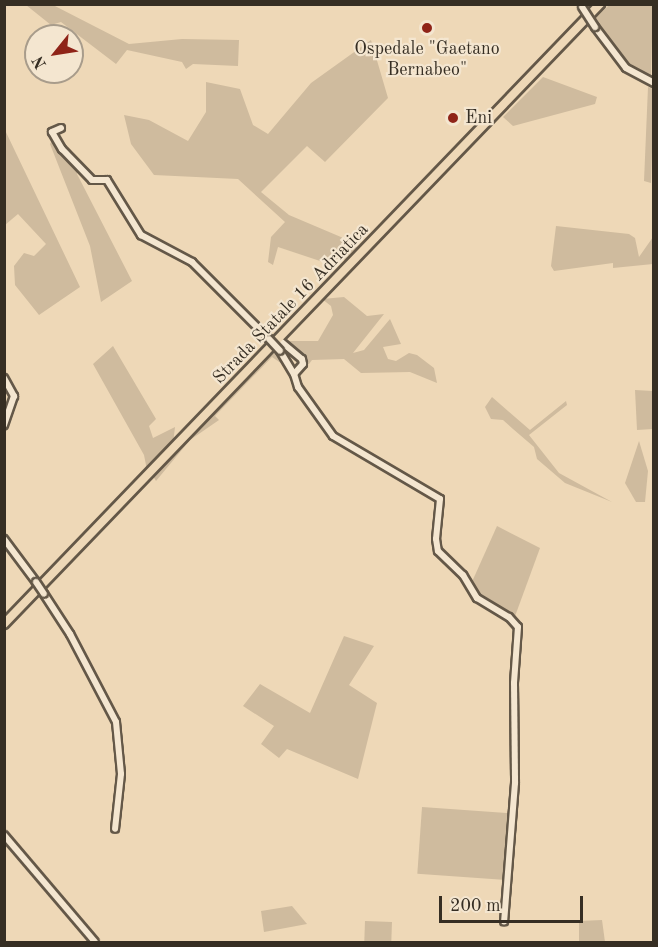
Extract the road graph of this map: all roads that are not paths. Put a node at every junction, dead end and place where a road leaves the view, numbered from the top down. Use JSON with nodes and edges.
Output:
{"nodes":[{"id":1,"x":600,"y":4,"type":"edge"},
{"id":2,"x":581,"y":6,"type":"edge"},
{"id":3,"x":638,"y":78,"type":"junction"},
{"id":4,"x":654,"y":78,"type":"edge"},
{"id":5,"x":654,"y":83,"type":"edge"},
{"id":6,"x":61,"y":128,"type":"dead end"},
{"id":7,"x":276,"y":338,"type":"junction"},
{"id":8,"x":294,"y":374,"type":"junction"},
{"id":9,"x":4,"y":378,"type":"edge"},
{"id":10,"x":4,"y":425,"type":"edge"},
{"id":11,"x":4,"y":539,"type":"edge"},
{"id":12,"x":4,"y":624,"type":"edge"},
{"id":13,"x":115,"y":829,"type":"dead end"},
{"id":14,"x":4,"y":835,"type":"edge"},
{"id":15,"x":504,"y":922,"type":"dead end"},
{"id":16,"x":95,"y":942,"type":"edge"}],
"edges":[{"from":1,"to":7,"type":"main road","name":"Strada Statale 16 Adriatica"},
{"from":2,"to":3,"type":"street","bridge":true},
{"from":3,"to":4,"type":"street"},
{"from":3,"to":5,"type":"street"},
{"from":6,"to":7,"type":"street"},
{"from":7,"to":8,"type":"street","bridge":true},
{"from":7,"to":8,"type":"street"},
{"from":7,"to":12,"type":"main road","name":"Strada Statale 16 Adriatica"},
{"from":8,"to":15,"type":"street"},
{"from":9,"to":10,"type":"street"},
{"from":11,"to":13,"type":"street","bridge":true},
{"from":14,"to":16,"type":"street"}]}
